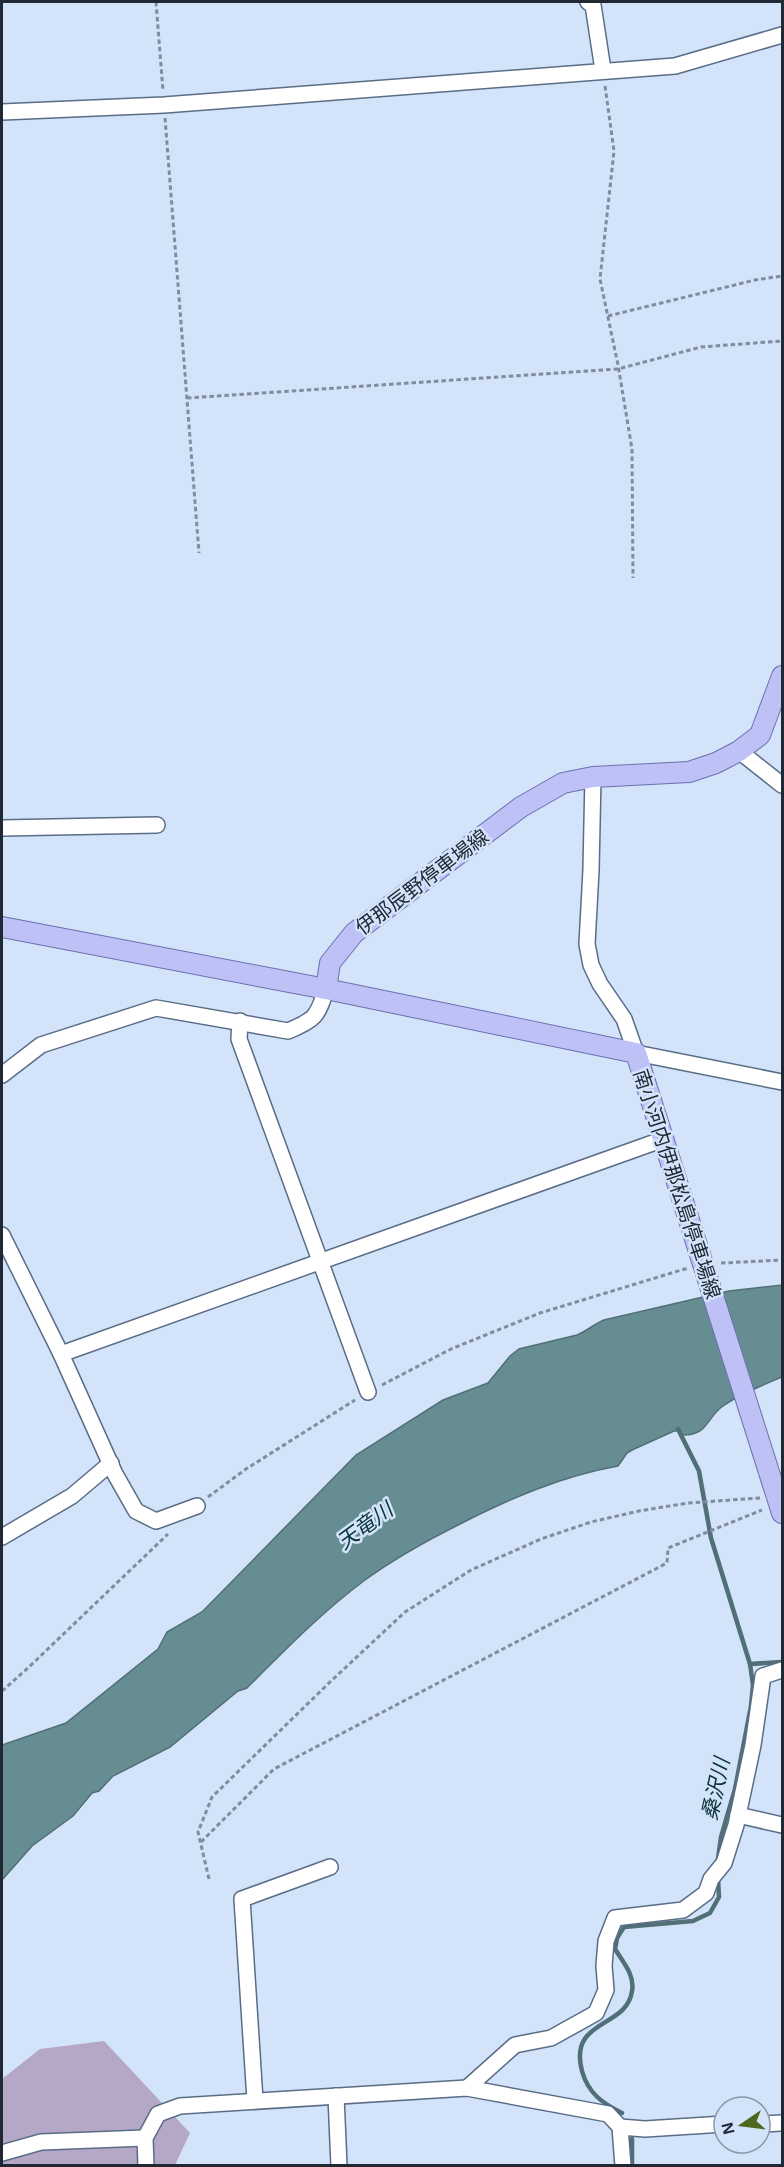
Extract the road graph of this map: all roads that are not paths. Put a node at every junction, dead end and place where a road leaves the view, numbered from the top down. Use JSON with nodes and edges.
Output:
{"nodes":[{"id":1,"x":588,"y":2,"type":"edge"},
{"id":2,"x":783,"y":36,"type":"edge"},
{"id":3,"x":603,"y":70,"type":"junction"},
{"id":4,"x":2,"y":112,"type":"edge"},
{"id":5,"x":783,"y":676,"type":"edge"},
{"id":6,"x":739,"y":751,"type":"junction"},
{"id":7,"x":593,"y":777,"type":"junction"},
{"id":8,"x":783,"y":785,"type":"edge"},
{"id":9,"x":157,"y":825,"type":"dead end"},
{"id":10,"x":2,"y":828,"type":"edge"},
{"id":11,"x":2,"y":927,"type":"edge"},
{"id":12,"x":326,"y":989,"type":"junction"},
{"id":13,"x":240,"y":1022,"type":"junction"},
{"id":14,"x":636,"y":1053,"type":"junction"},
{"id":15,"x":2,"y":1074,"type":"edge"},
{"id":16,"x":783,"y":1082,"type":"edge"},
{"id":17,"x":664,"y":1139,"type":"junction"},
{"id":18,"x":2,"y":1235,"type":"edge"},
{"id":19,"x":321,"y":1261,"type":"junction"},
{"id":20,"x":61,"y":1354,"type":"junction"},
{"id":21,"x":368,"y":1392,"type":"road end"},
{"id":22,"x":111,"y":1463,"type":"junction"},
{"id":23,"x":778,"y":1499,"type":"edge"},
{"id":24,"x":197,"y":1506,"type":"road end"},
{"id":25,"x":2,"y":1538,"type":"edge"},
{"id":26,"x":783,"y":1670,"type":"edge"},
{"id":27,"x":738,"y":1815,"type":"junction"},
{"id":28,"x":783,"y":1825,"type":"edge"},
{"id":29,"x":330,"y":1867,"type":"dead end"},
{"id":30,"x":467,"y":2088,"type":"junction"},
{"id":31,"x":336,"y":2096,"type":"junction"},
{"id":32,"x":255,"y":2100,"type":"junction"},
{"id":33,"x":712,"y":2125,"type":"edge"},
{"id":34,"x":620,"y":2127,"type":"junction"},
{"id":35,"x":145,"y":2138,"type":"junction"},
{"id":36,"x":2,"y":2153,"type":"edge"},
{"id":37,"x":146,"y":2166,"type":"edge"},
{"id":38,"x":339,"y":2166,"type":"edge"},
{"id":39,"x":623,"y":2166,"type":"edge"}],
"edges":[{"from":1,"to":3,"type":"street"},
{"from":2,"to":3,"type":"street"},
{"from":3,"to":4,"type":"street"},
{"from":5,"to":6,"type":"main road","name":"伊那辰野停車場線"},
{"from":6,"to":7,"type":"main road","name":"伊那辰野停車場線"},
{"from":6,"to":8,"type":"street"},
{"from":7,"to":12,"type":"main road","name":"伊那辰野停車場線"},
{"from":7,"to":14,"type":"street"},
{"from":9,"to":10,"type":"street"},
{"from":11,"to":12,"type":"main road"},
{"from":12,"to":13,"type":"street"},
{"from":12,"to":14,"type":"main road","name":"南小河内伊那松島停車場線"},
{"from":13,"to":15,"type":"street"},
{"from":13,"to":19,"type":"street"},
{"from":14,"to":16,"type":"street"},
{"from":14,"to":17,"type":"main road","name":"南小河内伊那松島停車場線"},
{"from":17,"to":19,"type":"street"},
{"from":17,"to":23,"type":"main road","name":"南小河内伊那松島停車場線"},
{"from":18,"to":20,"type":"street"},
{"from":19,"to":20,"type":"street"},
{"from":19,"to":21,"type":"street"},
{"from":20,"to":22,"type":"street"},
{"from":22,"to":24,"type":"street"},
{"from":22,"to":25,"type":"street"},
{"from":26,"to":27,"type":"street"},
{"from":27,"to":28,"type":"street"},
{"from":27,"to":30,"type":"street"},
{"from":29,"to":32,"type":"street"},
{"from":30,"to":31,"type":"street"},
{"from":30,"to":34,"type":"street"},
{"from":31,"to":32,"type":"street"},
{"from":31,"to":38,"type":"street"},
{"from":32,"to":35,"type":"street"},
{"from":33,"to":34,"type":"street"},
{"from":34,"to":39,"type":"street"},
{"from":35,"to":36,"type":"street"},
{"from":35,"to":37,"type":"street"}]}
